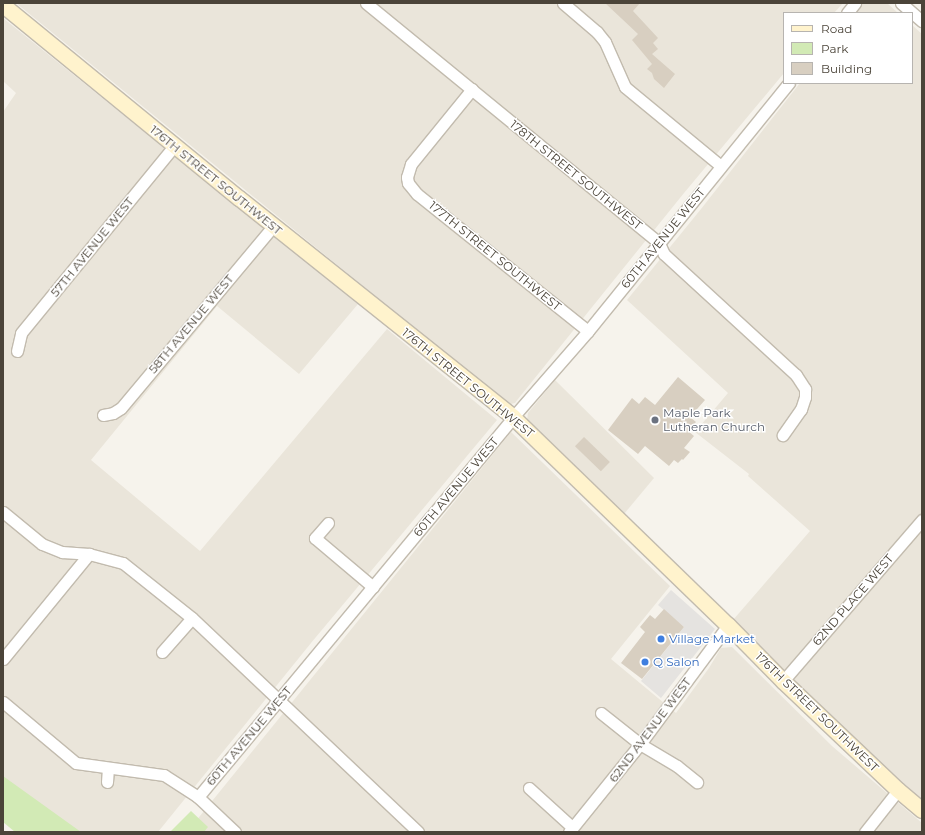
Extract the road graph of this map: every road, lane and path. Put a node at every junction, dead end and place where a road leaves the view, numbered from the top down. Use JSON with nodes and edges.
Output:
{"nodes":[{"id":1,"x":366,"y":3,"type":"edge"},
{"id":2,"x":563,"y":3,"type":"edge"},
{"id":3,"x":855,"y":3,"type":"edge"},
{"id":4,"x":901,"y":3,"type":"edge"},
{"id":5,"x":3,"y":5,"type":"edge"},
{"id":6,"x":848,"y":12,"type":"edge"},
{"id":7,"x":912,"y":12,"type":"edge"},
{"id":8,"x":913,"y":13,"type":"edge"},
{"id":9,"x":922,"y":21,"type":"edge"},
{"id":10,"x":788,"y":84,"type":"edge"},
{"id":11,"x":472,"y":89,"type":"junction"},
{"id":12,"x":174,"y":146,"type":"junction"},
{"id":13,"x":721,"y":166,"type":"junction"},
{"id":14,"x":273,"y":226,"type":"junction"},
{"id":15,"x":660,"y":243,"type":"junction"},
{"id":16,"x":588,"y":331,"type":"junction"},
{"id":17,"x":17,"y":352,"type":"dead end"},
{"id":18,"x":103,"y":415,"type":"dead end"},
{"id":19,"x":513,"y":417,"type":"junction"},
{"id":20,"x":783,"y":435,"type":"dead end"},
{"id":21,"x":3,"y":512,"type":"edge"},
{"id":22,"x":922,"y":520,"type":"edge"},
{"id":23,"x":328,"y":523,"type":"dead end"},
{"id":24,"x":89,"y":554,"type":"junction"},
{"id":25,"x":373,"y":586,"type":"junction"},
{"id":26,"x":192,"y":618,"type":"junction"},
{"id":27,"x":728,"y":625,"type":"junction"},
{"id":28,"x":162,"y":652,"type":"dead end"},
{"id":29,"x":3,"y":659,"type":"edge"},
{"id":30,"x":783,"y":681,"type":"junction"},
{"id":31,"x":279,"y":700,"type":"junction"},
{"id":32,"x":3,"y":702,"type":"edge"},
{"id":33,"x":601,"y":713,"type":"dead end"},
{"id":34,"x":640,"y":744,"type":"junction"},
{"id":35,"x":108,"y":768,"type":"junction"},
{"id":36,"x":107,"y":782,"type":"dead end"},
{"id":37,"x":697,"y":782,"type":"dead end"},
{"id":38,"x":529,"y":788,"type":"dead end"},
{"id":39,"x":898,"y":790,"type":"junction"},
{"id":40,"x":198,"y":797,"type":"junction"},
{"id":41,"x":922,"y":810,"type":"edge"},
{"id":42,"x":570,"y":830,"type":"edge"},
{"id":43,"x":235,"y":832,"type":"edge"},
{"id":44,"x":418,"y":832,"type":"edge"},
{"id":45,"x":865,"y":832,"type":"edge"}],
"edges":[{"from":1,"to":11,"type":"street","name":"178TH STREET SOUTHWEST"},
{"from":2,"to":13,"type":"street"},
{"from":3,"to":6,"type":"street"},
{"from":4,"to":7,"type":"street"},
{"from":5,"to":12,"type":"street","name":"176TH STREET SOUTHWEST"},
{"from":8,"to":9,"type":"street"},
{"from":10,"to":13,"type":"street","name":"60TH AVENUE WEST"},
{"from":11,"to":15,"type":"street","name":"178TH STREET SOUTHWEST"},
{"from":11,"to":16,"type":"street","name":"177TH STREET SOUTHWEST"},
{"from":12,"to":14,"type":"street","name":"176TH STREET SOUTHWEST"},
{"from":12,"to":17,"type":"street","name":"57TH AVENUE WEST"},
{"from":13,"to":15,"type":"street","name":"60TH AVENUE WEST"},
{"from":14,"to":18,"type":"street","name":"58TH AVENUE WEST"},
{"from":14,"to":19,"type":"street","name":"176TH STREET SOUTHWEST"},
{"from":15,"to":16,"type":"street","name":"60TH AVENUE WEST"},
{"from":15,"to":20,"type":"street","name":"178TH STREET SOUTHWEST"},
{"from":16,"to":19,"type":"street","name":"60TH AVENUE WEST"},
{"from":19,"to":25,"type":"street","name":"60TH AVENUE WEST"},
{"from":19,"to":27,"type":"street","name":"176TH STREET SOUTHWEST"},
{"from":21,"to":24,"type":"street"},
{"from":22,"to":30,"type":"street","name":"62ND PLACE WEST"},
{"from":23,"to":25,"type":"street"},
{"from":24,"to":26,"type":"street"},
{"from":24,"to":29,"type":"street"},
{"from":25,"to":31,"type":"street","name":"60TH AVENUE WEST"},
{"from":26,"to":28,"type":"street"},
{"from":26,"to":31,"type":"street"},
{"from":27,"to":30,"type":"street","name":"176TH STREET SOUTHWEST"},
{"from":27,"to":34,"type":"street","name":"62ND AVENUE WEST"},
{"from":30,"to":39,"type":"street","name":"176TH STREET SOUTHWEST"},
{"from":31,"to":40,"type":"street","name":"60TH AVENUE WEST"},
{"from":31,"to":44,"type":"street"},
{"from":32,"to":35,"type":"street"},
{"from":33,"to":34,"type":"street"},
{"from":34,"to":37,"type":"street"},
{"from":34,"to":42,"type":"street","name":"62ND AVENUE WEST"},
{"from":35,"to":36,"type":"street"},
{"from":35,"to":40,"type":"street"},
{"from":38,"to":42,"type":"street"},
{"from":39,"to":41,"type":"street","name":"176TH STREET SOUTHWEST"},
{"from":39,"to":45,"type":"street"},
{"from":40,"to":43,"type":"street"}]}
